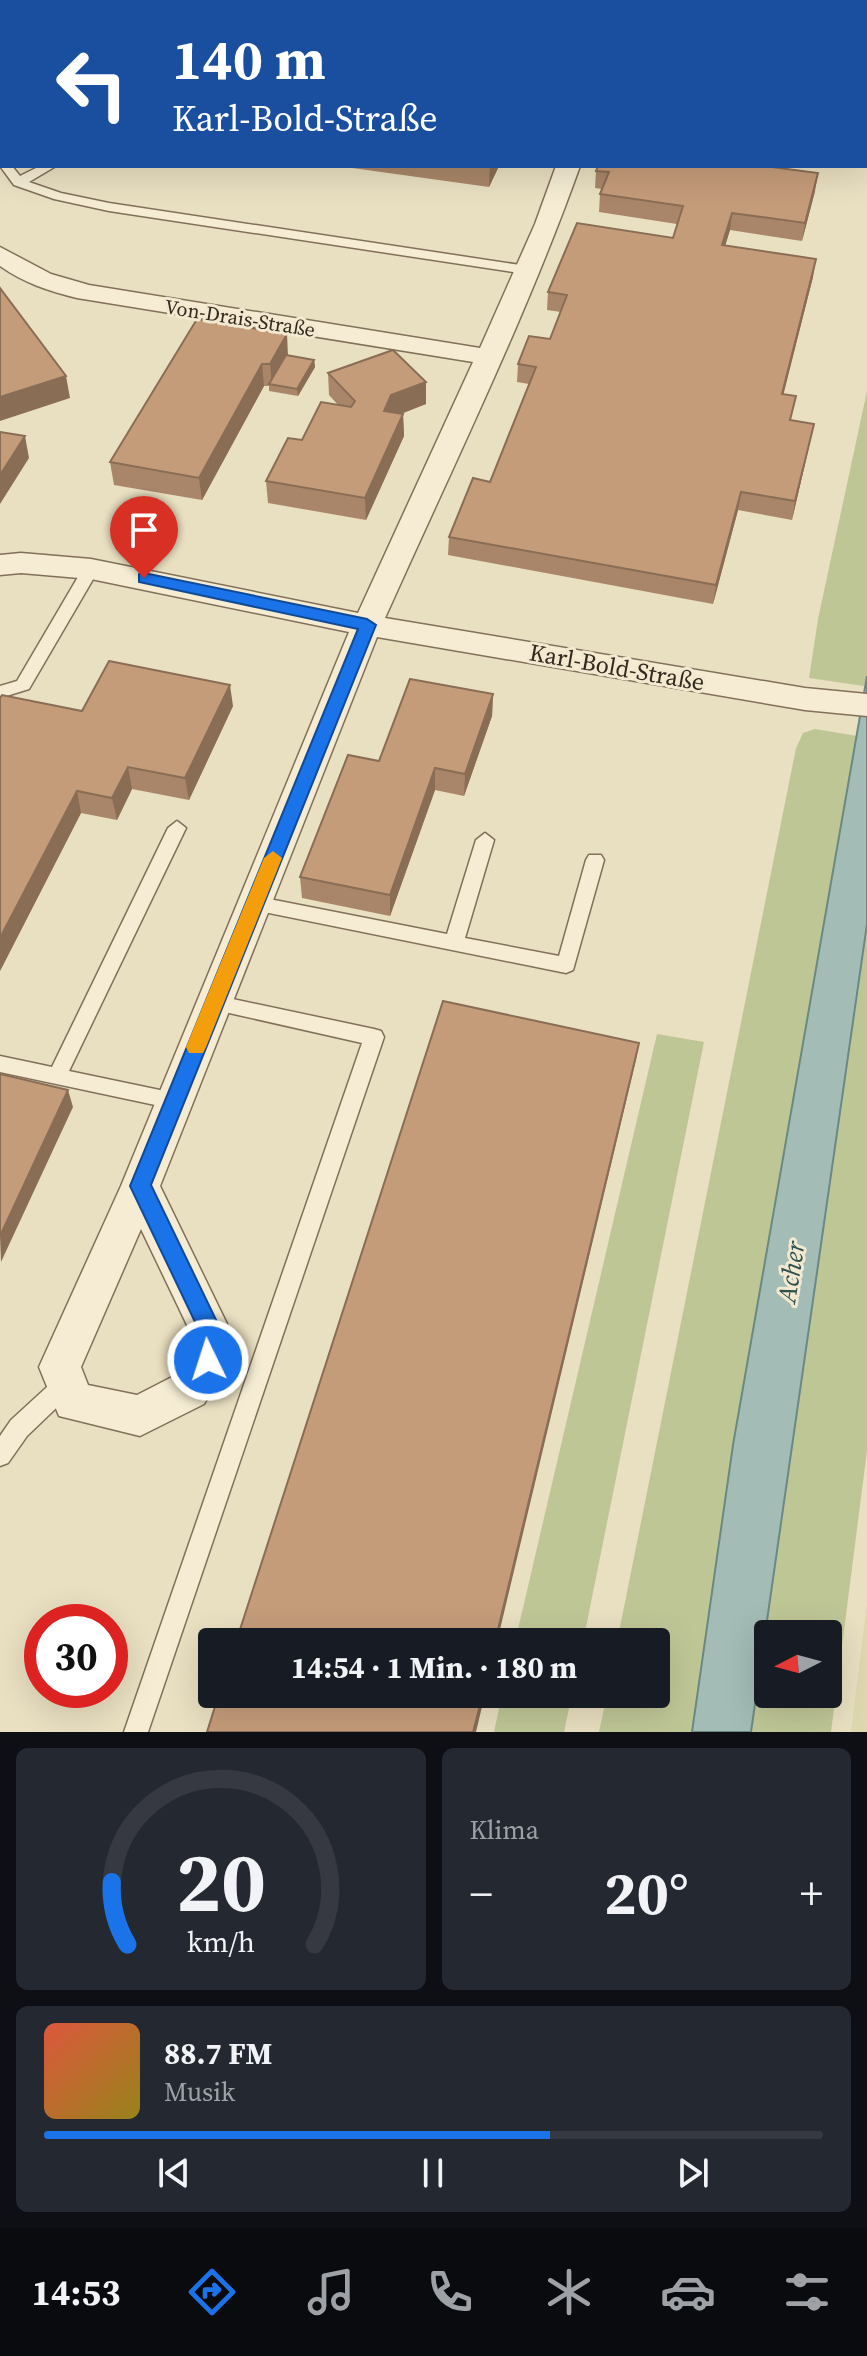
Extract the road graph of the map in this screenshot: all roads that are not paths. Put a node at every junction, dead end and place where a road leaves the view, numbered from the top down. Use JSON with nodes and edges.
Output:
{"nodes":[{"id":1,"x":8,"y":168,"type":"edge"},
{"id":2,"x":46,"y":168,"type":"edge"},
{"id":3,"x":567,"y":168,"type":"edge"},
{"id":4,"x":18,"y":182,"type":"junction"},
{"id":5,"x":0,"y":254,"type":"edge"},
{"id":6,"x":527,"y":270,"type":"junction"},
{"id":7,"x":489,"y":357,"type":"junction"},
{"id":8,"x":0,"y":565,"type":"edge"},
{"id":9,"x":91,"y":569,"type":"junction"},
{"id":10,"x":367,"y":625,"type":"junction"},
{"id":11,"x":0,"y":692,"type":"edge"},
{"id":12,"x":867,"y":705,"type":"edge"},
{"id":13,"x":177,"y":828,"type":"dead end"},
{"id":14,"x":485,"y":840,"type":"dead end"},
{"id":15,"x":595,"y":860,"type":"dead end"},
{"id":16,"x":254,"y":903,"type":"junction"},
{"id":17,"x":454,"y":943,"type":"junction"},
{"id":18,"x":214,"y":1003,"type":"junction"},
{"id":19,"x":0,"y":1064,"type":"edge"},
{"id":20,"x":57,"y":1076,"type":"junction"},
{"id":21,"x":174,"y":1101,"type":"junction"},
{"id":22,"x":140,"y":1186,"type":"junction"},
{"id":23,"x":67,"y":1383,"type":"junction"},
{"id":24,"x":0,"y":1455,"type":"edge"},
{"id":25,"x":136,"y":1732,"type":"edge"}],
"edges":[{"from":1,"to":4,"type":"lane"},
{"from":2,"to":4,"type":"lane"},
{"from":3,"to":6,"type":"street"},
{"from":4,"to":6,"type":"lane"},
{"from":5,"to":7,"type":"street","name":"Von-Drais-Straße"},
{"from":6,"to":7,"type":"street"},
{"from":7,"to":10,"type":"street"},
{"from":8,"to":9,"type":"street","name":"Karl-Bold-Straße"},
{"from":9,"to":10,"type":"street","name":"Karl-Bold-Straße"},
{"from":9,"to":11,"type":"lane"},
{"from":10,"to":12,"type":"street","name":"Karl-Bold-Straße"},
{"from":10,"to":16,"type":"street"},
{"from":13,"to":20,"type":"lane"},
{"from":14,"to":17,"type":"lane"},
{"from":15,"to":17,"type":"lane"},
{"from":16,"to":17,"type":"lane"},
{"from":16,"to":18,"type":"street"},
{"from":18,"to":21,"type":"street"},
{"from":18,"to":25,"type":"lane"},
{"from":19,"to":20,"type":"lane"},
{"from":20,"to":21,"type":"lane"},
{"from":21,"to":22,"type":"street"},
{"from":22,"to":23,"type":"street"},
{"from":22,"to":23,"type":"street"},
{"from":23,"to":24,"type":"lane"}]}
